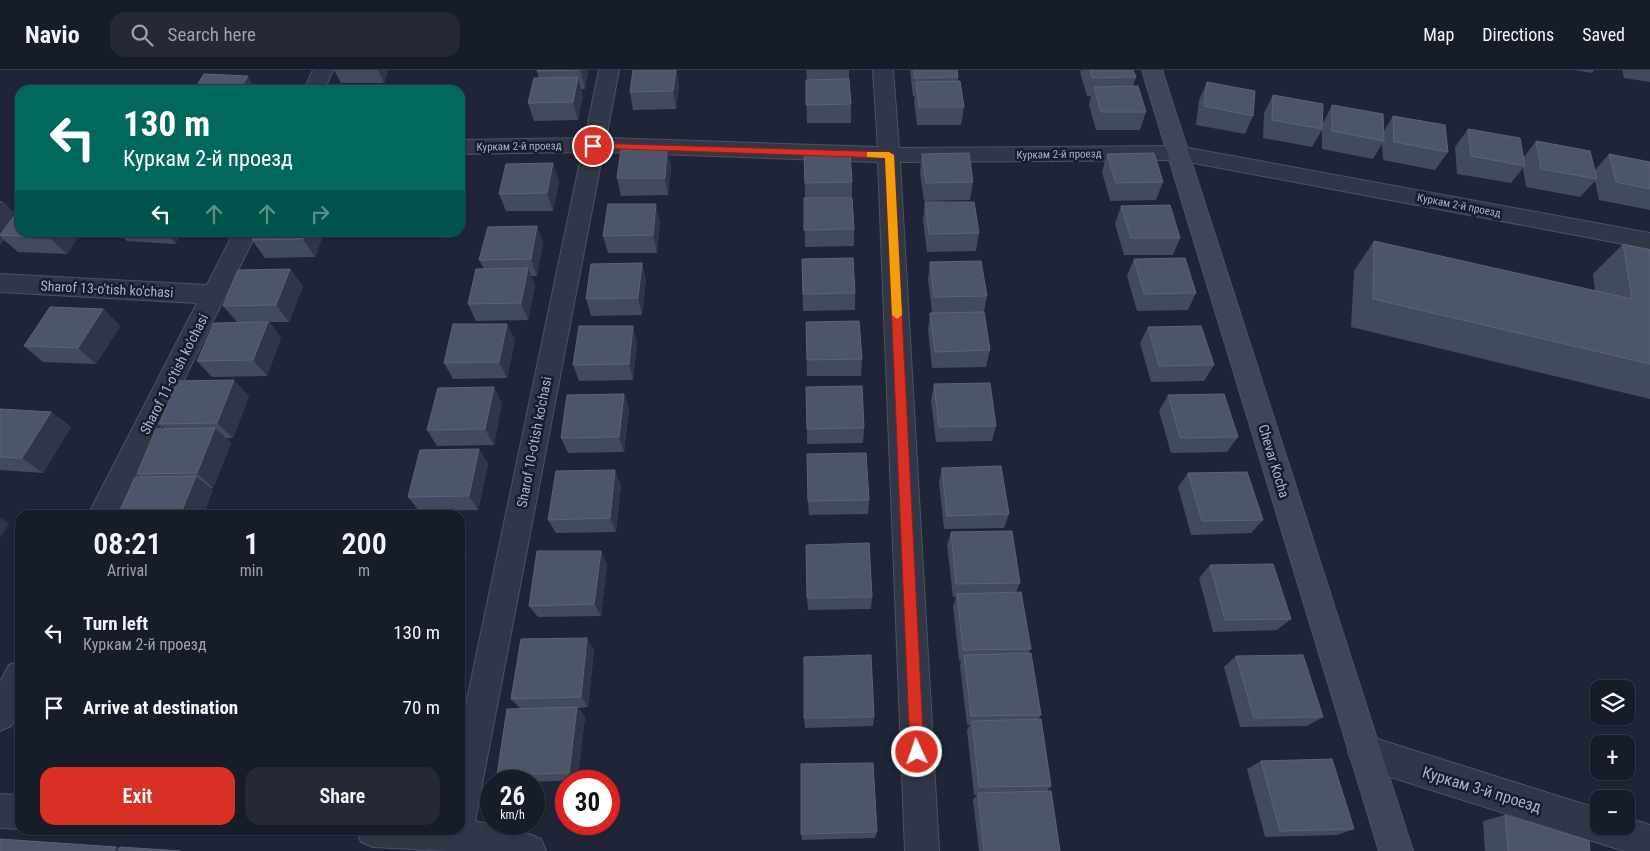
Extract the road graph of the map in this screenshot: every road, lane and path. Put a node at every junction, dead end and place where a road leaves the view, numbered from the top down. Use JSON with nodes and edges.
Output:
{"nodes":[{"id":1,"x":323,"y":70,"type":"edge"},
{"id":2,"x":609,"y":70,"type":"edge"},
{"id":3,"x":883,"y":70,"type":"edge"},
{"id":4,"x":1152,"y":70,"type":"edge"},
{"id":5,"x":316,"y":85,"type":"edge"},
{"id":6,"x":593,"y":146,"type":"junction"},
{"id":7,"x":465,"y":147,"type":"edge"},
{"id":8,"x":1178,"y":152,"type":"junction"},
{"id":9,"x":889,"y":155,"type":"junction"},
{"id":10,"x":244,"y":237,"type":"edge"},
{"id":11,"x":1650,"y":241,"type":"edge"},
{"id":12,"x":0,"y":283,"type":"edge"},
{"id":13,"x":215,"y":294,"type":"junction"},
{"id":14,"x":105,"y":510,"type":"edge"},
{"id":15,"x":15,"y":686,"type":"edge"},
{"id":16,"x":0,"y":715,"type":"edge"},
{"id":17,"x":1365,"y":752,"type":"junction"},
{"id":18,"x":465,"y":791,"type":"edge"},
{"id":19,"x":0,"y":811,"type":"edge"},
{"id":20,"x":15,"y":812,"type":"edge"},
{"id":21,"x":1590,"y":823,"type":"edge"},
{"id":22,"x":465,"y":828,"type":"edge"},
{"id":23,"x":1628,"y":835,"type":"edge"},
{"id":24,"x":1650,"y":842,"type":"edge"},
{"id":25,"x":529,"y":851,"type":"edge"},
{"id":26,"x":922,"y":851,"type":"edge"},
{"id":27,"x":1396,"y":851,"type":"edge"}],
"edges":[{"from":1,"to":5,"type":"street"},
{"from":2,"to":6,"type":"street","name":"Sharof 10-o'tish ko'chasi"},
{"from":3,"to":9,"type":"street"},
{"from":4,"to":8,"type":"street","name":"Chevar Kocha"},
{"from":6,"to":7,"type":"street","name":"Куркам 2-й проезд"},
{"from":6,"to":9,"type":"street","name":"Куркам 2-й проезд"},
{"from":6,"to":18,"type":"street","name":"Sharof 10-o'tish ko'chasi"},
{"from":8,"to":9,"type":"street","name":"Куркам 2-й проезд"},
{"from":8,"to":11,"type":"street","name":"Куркам 2-й проезд"},
{"from":8,"to":17,"type":"street","name":"Chevar Kocha"},
{"from":9,"to":26,"type":"street"},
{"from":10,"to":13,"type":"street","name":"Sharof 11-o'tish ko'chasi"},
{"from":12,"to":13,"type":"street","name":"Sharof 13-o'tish ko'chasi"},
{"from":13,"to":14,"type":"street","name":"Sharof 11-o'tish ko'chasi"},
{"from":15,"to":16,"type":"street"},
{"from":17,"to":21,"type":"street","name":"Куркам 3-й проезд"},
{"from":17,"to":27,"type":"street","name":"Chevar Kocha"},
{"from":19,"to":20,"type":"street"},
{"from":22,"to":25,"type":"street"},
{"from":23,"to":24,"type":"street","name":"Куркам 3-й проезд"}]}
